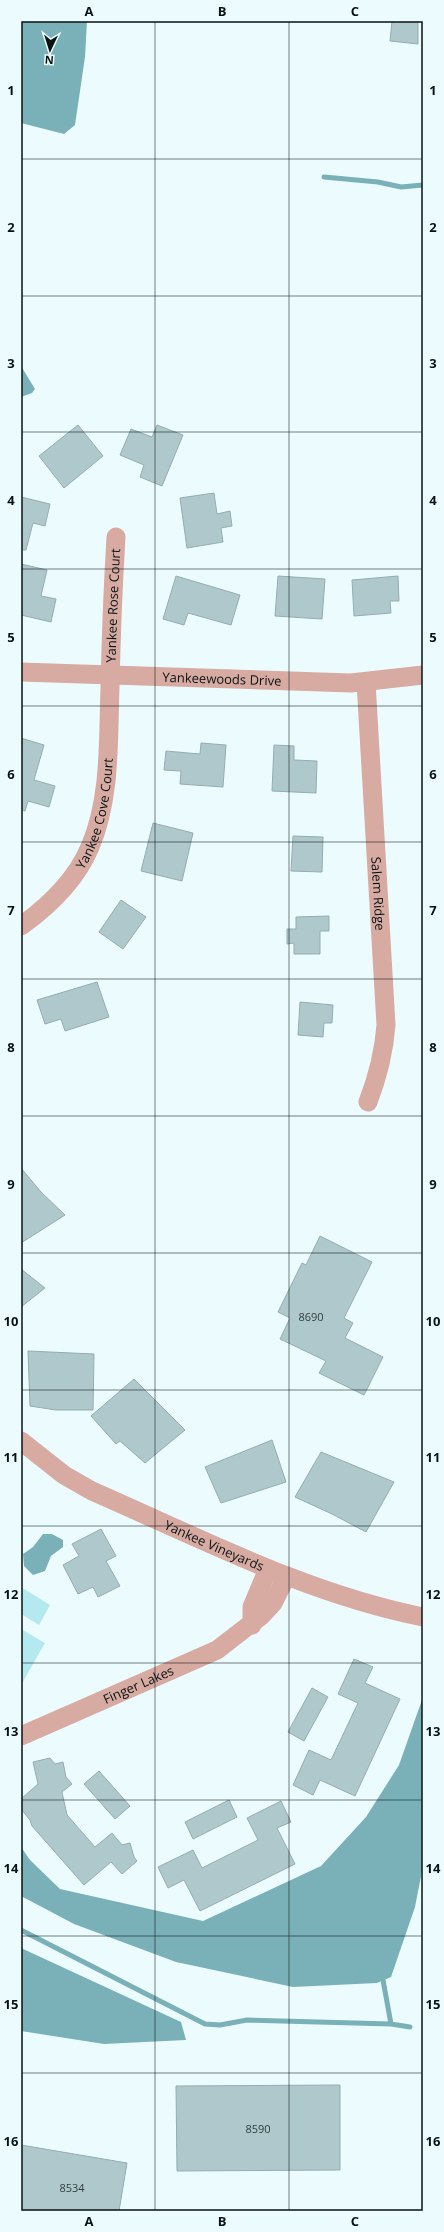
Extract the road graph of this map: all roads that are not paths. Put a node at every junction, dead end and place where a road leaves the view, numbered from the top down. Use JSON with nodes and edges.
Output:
{"nodes":[{"id":1,"x":116,"y":537,"type":"dead end"},
{"id":2,"x":21,"y":672,"type":"edge"},
{"id":3,"x":110,"y":675,"type":"junction"},
{"id":4,"x":423,"y":675,"type":"edge"},
{"id":5,"x":366,"y":682,"type":"junction"},
{"id":6,"x":21,"y":926,"type":"edge"},
{"id":7,"x":368,"y":1102,"type":"dead end"},
{"id":8,"x":21,"y":1440,"type":"edge"},
{"id":9,"x":268,"y":1569,"type":"junction"},
{"id":10,"x":286,"y":1577,"type":"junction"},
{"id":11,"x":423,"y":1617,"type":"edge"},
{"id":12,"x":252,"y":1625,"type":"junction"},
{"id":13,"x":21,"y":1736,"type":"edge"}],
"edges":[{"from":1,"to":3,"type":"street","name":"Yankee Rose Court"},
{"from":2,"to":3,"type":"street","name":"Yankeewoods Drive"},
{"from":3,"to":5,"type":"street","name":"Yankeewoods Drive"},
{"from":3,"to":6,"type":"street","name":"Yankee Cove Court"},
{"from":4,"to":5,"type":"street","name":"Yankeewoods Drive"},
{"from":5,"to":7,"type":"street","name":"Salem Ridge"},
{"from":8,"to":9,"type":"street","name":"Yankee Vineyards"},
{"from":9,"to":10,"type":"street","name":"Yankee Vineyards"},
{"from":9,"to":12,"type":"street"},
{"from":10,"to":11,"type":"street","name":"Yankee Vineyards"},
{"from":10,"to":12,"type":"street","name":"Finger Lakes"},
{"from":12,"to":13,"type":"street","name":"Finger Lakes"}]}
